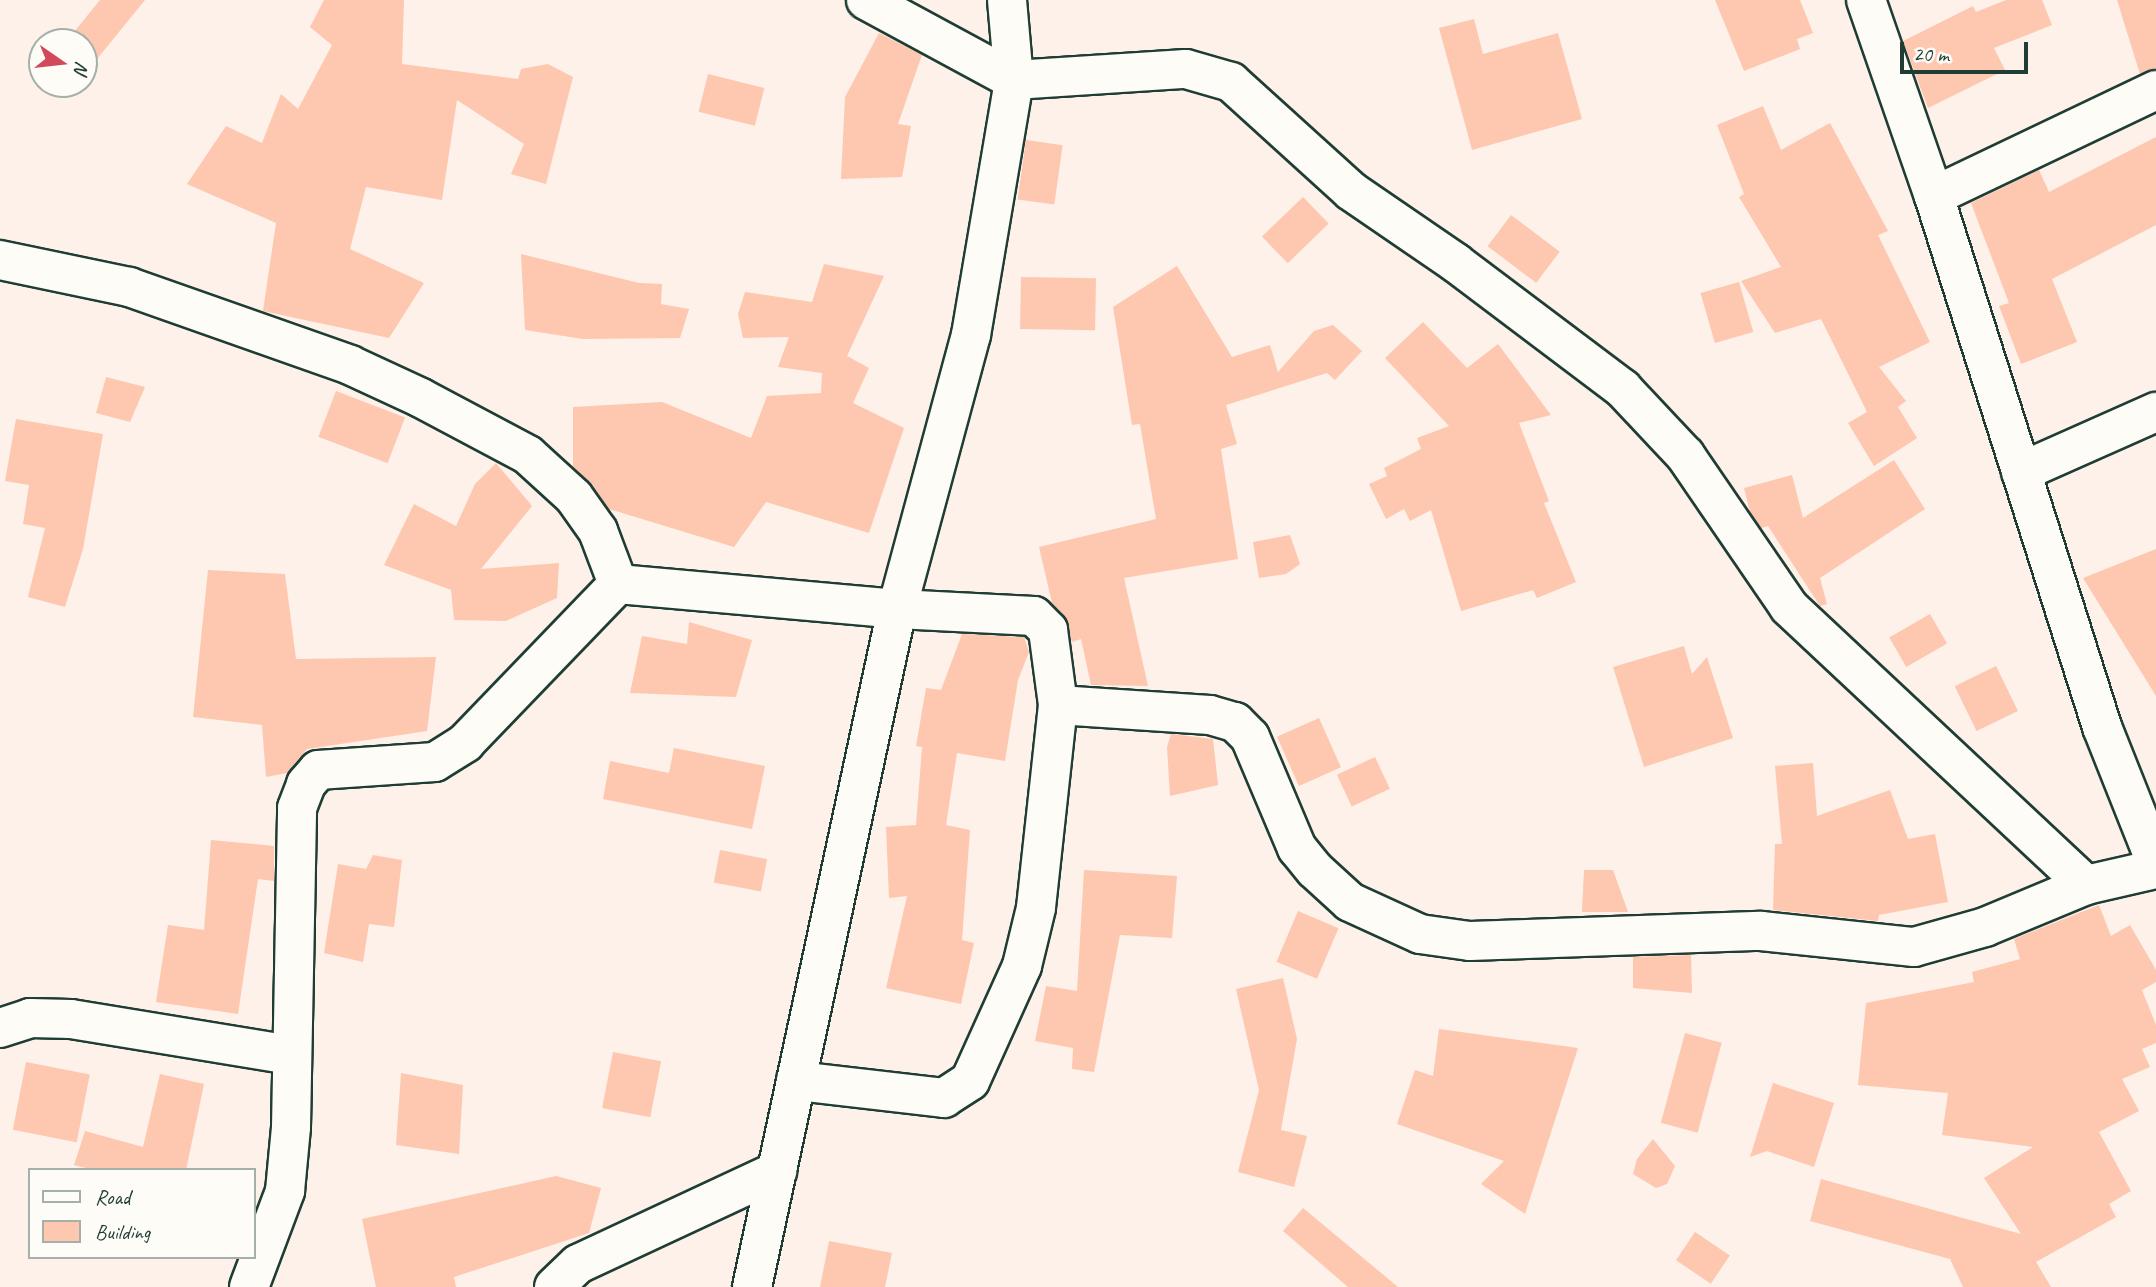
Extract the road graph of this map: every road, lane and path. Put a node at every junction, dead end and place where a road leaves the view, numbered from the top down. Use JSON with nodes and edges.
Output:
{"nodes":[{"id":1,"x":866,"y":0,"type":"edge"},
{"id":2,"x":1007,"y":0,"type":"edge"},
{"id":3,"x":1866,"y":0,"type":"edge"},
{"id":4,"x":1014,"y":80,"type":"junction"},
{"id":5,"x":2156,"y":90,"type":"edge"},
{"id":6,"x":1934,"y":196,"type":"junction"},
{"id":7,"x":0,"y":260,"type":"edge"},
{"id":8,"x":2156,"y":412,"type":"edge"},
{"id":9,"x":2021,"y":472,"type":"junction"},
{"id":10,"x":618,"y":584,"type":"junction"},
{"id":11,"x":897,"y":609,"type":"junction"},
{"id":12,"x":1058,"y":705,"type":"junction"},
{"id":13,"x":2156,"y":863,"type":"edge"},
{"id":14,"x":2156,"y":869,"type":"edge"},
{"id":15,"x":2087,"y":885,"type":"junction"},
{"id":16,"x":0,"y":1028,"type":"edge"},
{"id":17,"x":292,"y":1055,"type":"junction"},
{"id":18,"x":796,"y":1081,"type":"junction"},
{"id":19,"x":777,"y":1171,"type":"junction"},
{"id":20,"x":249,"y":1287,"type":"edge"},
{"id":21,"x":554,"y":1287,"type":"edge"},
{"id":22,"x":752,"y":1287,"type":"edge"}],
"edges":[{"from":1,"to":4,"type":"street"},
{"from":2,"to":4,"type":"street"},
{"from":3,"to":6,"type":"street"},
{"from":4,"to":11,"type":"street"},
{"from":4,"to":15,"type":"street"},
{"from":5,"to":6,"type":"street"},
{"from":6,"to":9,"type":"street"},
{"from":7,"to":10,"type":"street"},
{"from":8,"to":9,"type":"street"},
{"from":9,"to":13,"type":"street"},
{"from":10,"to":11,"type":"street"},
{"from":10,"to":17,"type":"street"},
{"from":11,"to":12,"type":"street"},
{"from":11,"to":18,"type":"street"},
{"from":12,"to":15,"type":"street"},
{"from":12,"to":18,"type":"street"},
{"from":14,"to":15,"type":"street"},
{"from":16,"to":17,"type":"street"},
{"from":17,"to":20,"type":"street"},
{"from":18,"to":19,"type":"street"},
{"from":19,"to":21,"type":"street"},
{"from":19,"to":22,"type":"street"}]}
